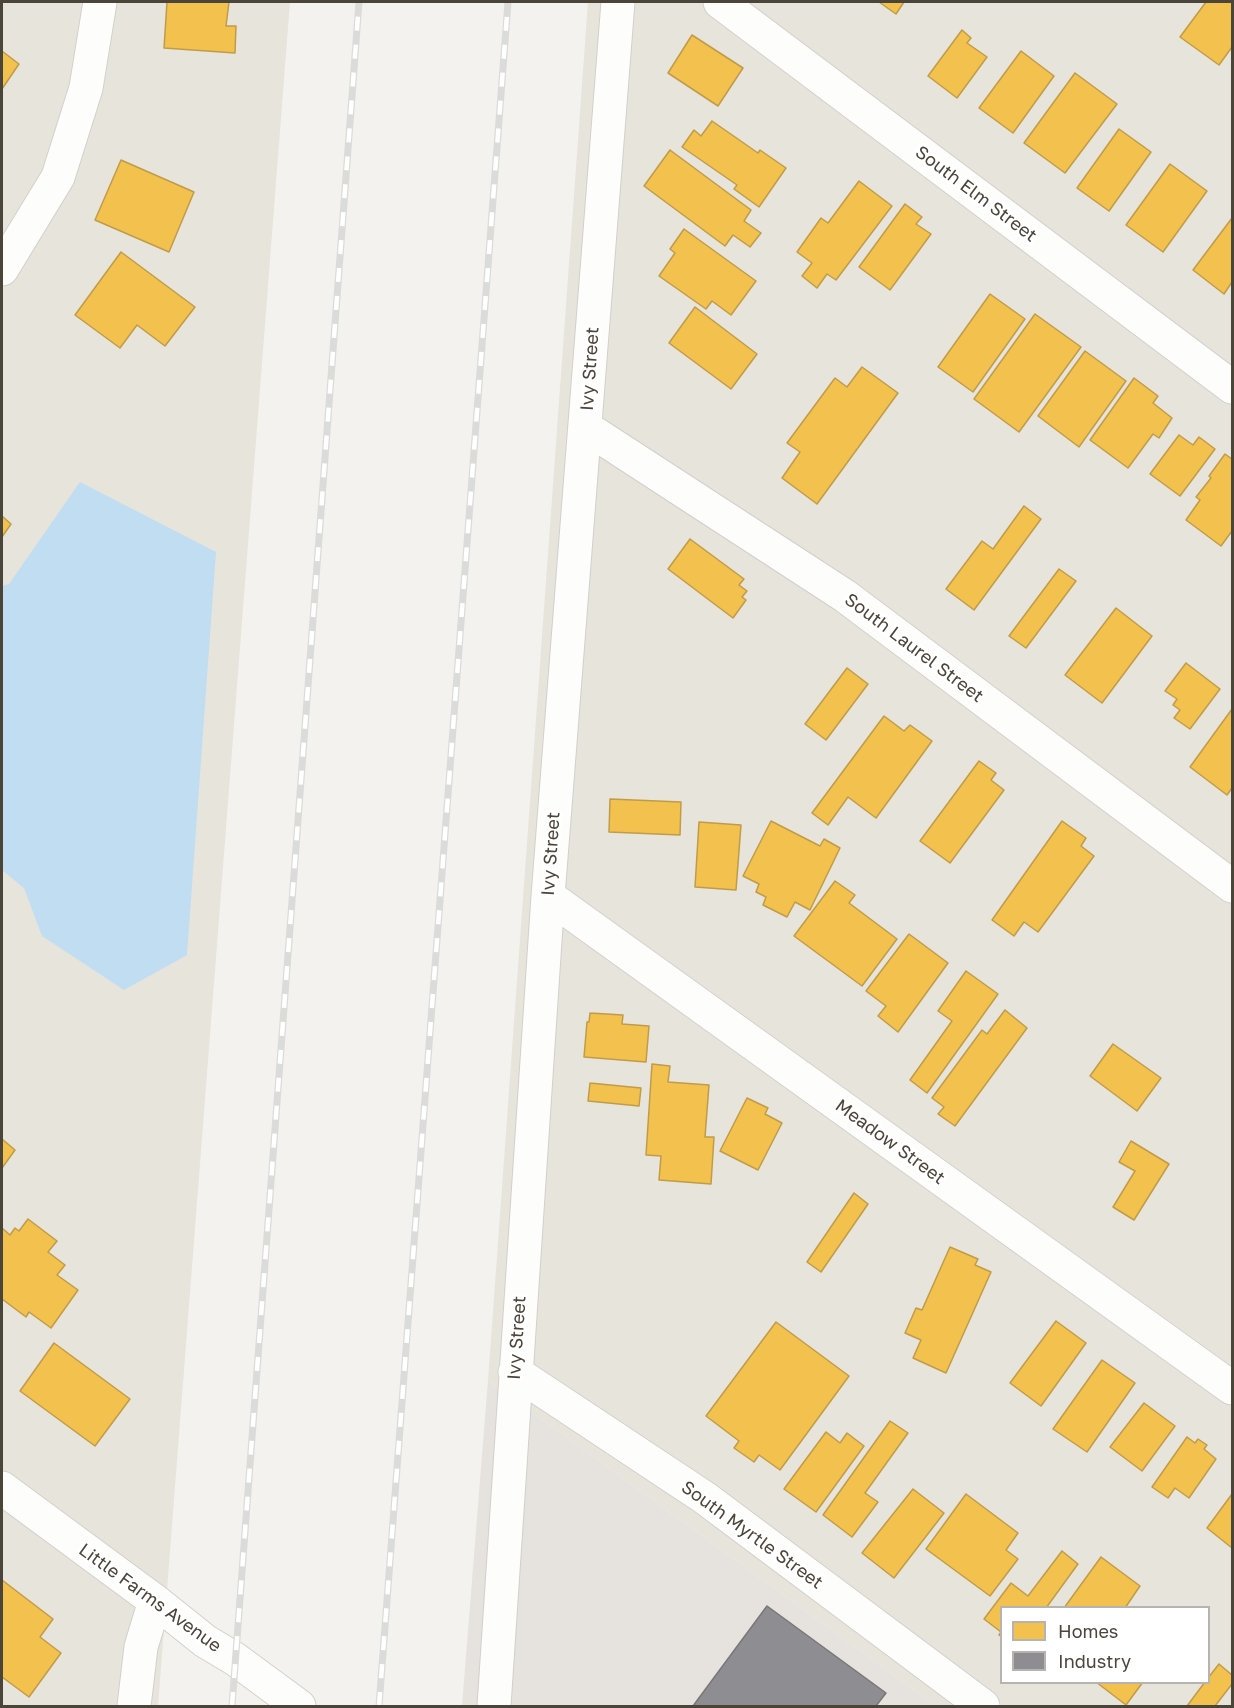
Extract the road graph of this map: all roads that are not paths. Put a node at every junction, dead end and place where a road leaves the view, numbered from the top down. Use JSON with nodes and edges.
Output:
{"nodes":[{"id":1,"x":100,"y":2,"type":"edge"},
{"id":2,"x":618,"y":2,"type":"edge"},
{"id":3,"x":720,"y":2,"type":"edge"},
{"id":4,"x":2,"y":268,"type":"edge"},
{"id":5,"x":1233,"y":387,"type":"edge"},
{"id":6,"x":585,"y":427,"type":"junction"},
{"id":7,"x":1233,"y":886,"type":"edge"},
{"id":8,"x":548,"y":896,"type":"junction"},
{"id":9,"x":515,"y":1372,"type":"junction"},
{"id":10,"x":1233,"y":1388,"type":"edge"},
{"id":11,"x":2,"y":1488,"type":"edge"},
{"id":12,"x":155,"y":1601,"type":"junction"},
{"id":13,"x":134,"y":1707,"type":"edge"},
{"id":14,"x":299,"y":1707,"type":"edge"},
{"id":15,"x":494,"y":1707,"type":"edge"},
{"id":16,"x":983,"y":1707,"type":"edge"}],
"edges":[{"from":1,"to":4,"type":"street"},
{"from":2,"to":6,"type":"street","name":"Ivy Street"},
{"from":3,"to":5,"type":"street","name":"South Elm Street"},
{"from":6,"to":7,"type":"street","name":"South Laurel Street"},
{"from":6,"to":8,"type":"street","name":"Ivy Street"},
{"from":8,"to":9,"type":"street","name":"Ivy Street"},
{"from":8,"to":10,"type":"street","name":"Meadow Street"},
{"from":9,"to":15,"type":"street","name":"Ivy Street"},
{"from":9,"to":16,"type":"street","name":"South Myrtle Street"},
{"from":11,"to":12,"type":"street","name":"Little Farms Avenue"},
{"from":12,"to":13,"type":"street"},
{"from":12,"to":14,"type":"street","name":"Little Farms Avenue"}]}
